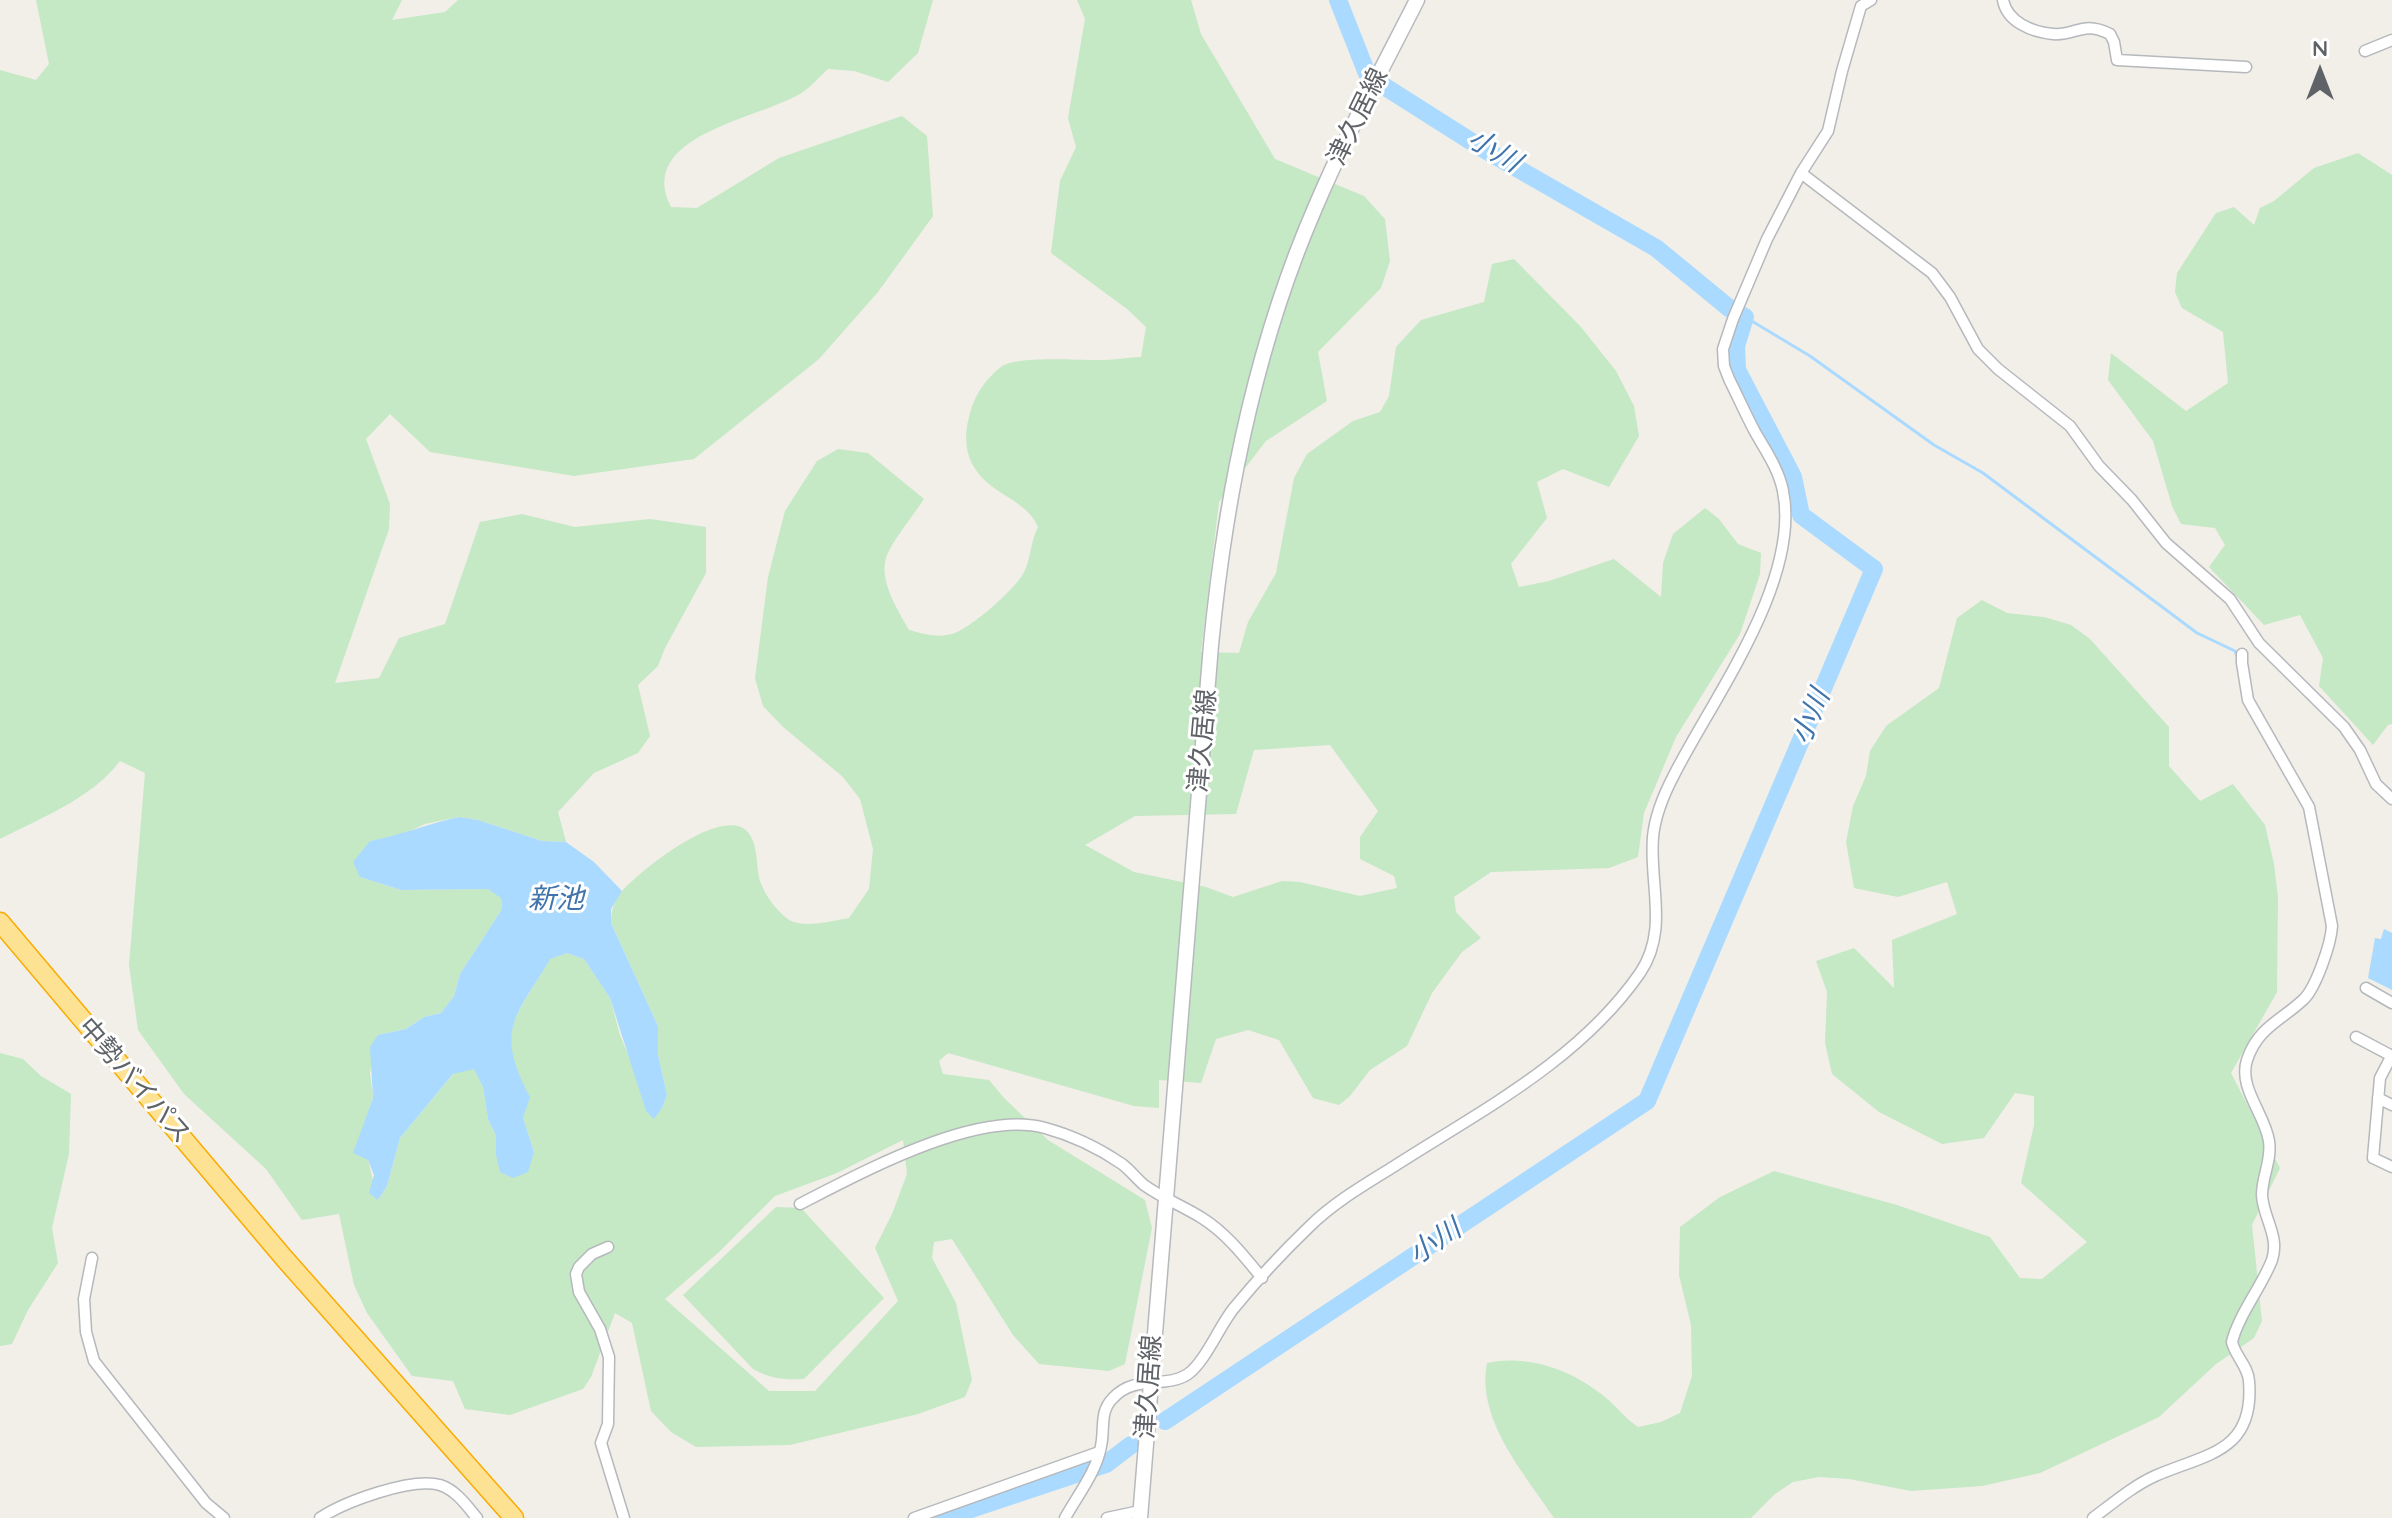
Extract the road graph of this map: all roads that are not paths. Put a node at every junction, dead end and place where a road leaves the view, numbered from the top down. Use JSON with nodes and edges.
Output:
{"nodes":[{"id":1,"x":1417,"y":0,"type":"edge"},
{"id":2,"x":1871,"y":0,"type":"edge"},
{"id":3,"x":2003,"y":0,"type":"edge"},
{"id":4,"x":2392,"y":40,"type":"edge"},
{"id":5,"x":2365,"y":51,"type":"dead end"},
{"id":6,"x":2246,"y":67,"type":"dead end"},
{"id":7,"x":1801,"y":173,"type":"junction"},
{"id":8,"x":2242,"y":654,"type":"dead end"},
{"id":9,"x":2392,"y":799,"type":"edge"},
{"id":10,"x":0,"y":922,"type":"edge"},
{"id":11,"x":2366,"y":988,"type":"dead end"},
{"id":12,"x":2392,"y":1003,"type":"edge"},
{"id":13,"x":2356,"y":1037,"type":"dead end"},
{"id":14,"x":2392,"y":1056,"type":"edge"},
{"id":15,"x":2378,"y":1098,"type":"junction"},
{"id":16,"x":2392,"y":1105,"type":"edge"},
{"id":17,"x":2392,"y":1167,"type":"edge"},
{"id":18,"x":1166,"y":1199,"type":"junction"},
{"id":19,"x":800,"y":1204,"type":"dead end"},
{"id":20,"x":608,"y":1247,"type":"dead end"},
{"id":21,"x":92,"y":1258,"type":"dead end"},
{"id":22,"x":1262,"y":1278,"type":"junction"},
{"id":23,"x":1149,"y":1381,"type":"junction"},
{"id":24,"x":1095,"y":1463,"type":"junction"},
{"id":25,"x":1140,"y":1515,"type":"edge"},
{"id":26,"x":224,"y":1518,"type":"edge"},
{"id":27,"x":320,"y":1518,"type":"edge"},
{"id":28,"x":477,"y":1518,"type":"edge"},
{"id":29,"x":516,"y":1518,"type":"edge"},
{"id":30,"x":624,"y":1518,"type":"edge"},
{"id":31,"x":914,"y":1518,"type":"edge"},
{"id":32,"x":1065,"y":1518,"type":"edge"},
{"id":33,"x":1107,"y":1518,"type":"edge"},
{"id":34,"x":2093,"y":1518,"type":"edge"}],
"edges":[{"from":1,"to":18,"type":"main road","name":"津久居線"},
{"from":2,"to":7,"type":"street"},
{"from":3,"to":6,"type":"street"},
{"from":4,"to":5,"type":"street"},
{"from":7,"to":9,"type":"street"},
{"from":7,"to":22,"type":"street"},
{"from":8,"to":34,"type":"street"},
{"from":10,"to":29,"type":"highway","name":"中勢バイパス"},
{"from":11,"to":12,"type":"street"},
{"from":13,"to":14,"type":"street"},
{"from":14,"to":15,"type":"street"},
{"from":15,"to":16,"type":"street"},
{"from":15,"to":17,"type":"street"},
{"from":18,"to":19,"type":"street"},
{"from":18,"to":22,"type":"street"},
{"from":18,"to":23,"type":"main road","name":"津久居線"},
{"from":20,"to":30,"type":"street"},
{"from":21,"to":26,"type":"street"},
{"from":22,"to":23,"type":"street"},
{"from":23,"to":24,"type":"street"},
{"from":23,"to":25,"type":"main road","name":"津久居線"},
{"from":24,"to":31,"type":"street"},
{"from":24,"to":32,"type":"street"},
{"from":25,"to":33,"type":"street"},
{"from":27,"to":28,"type":"street"}]}
